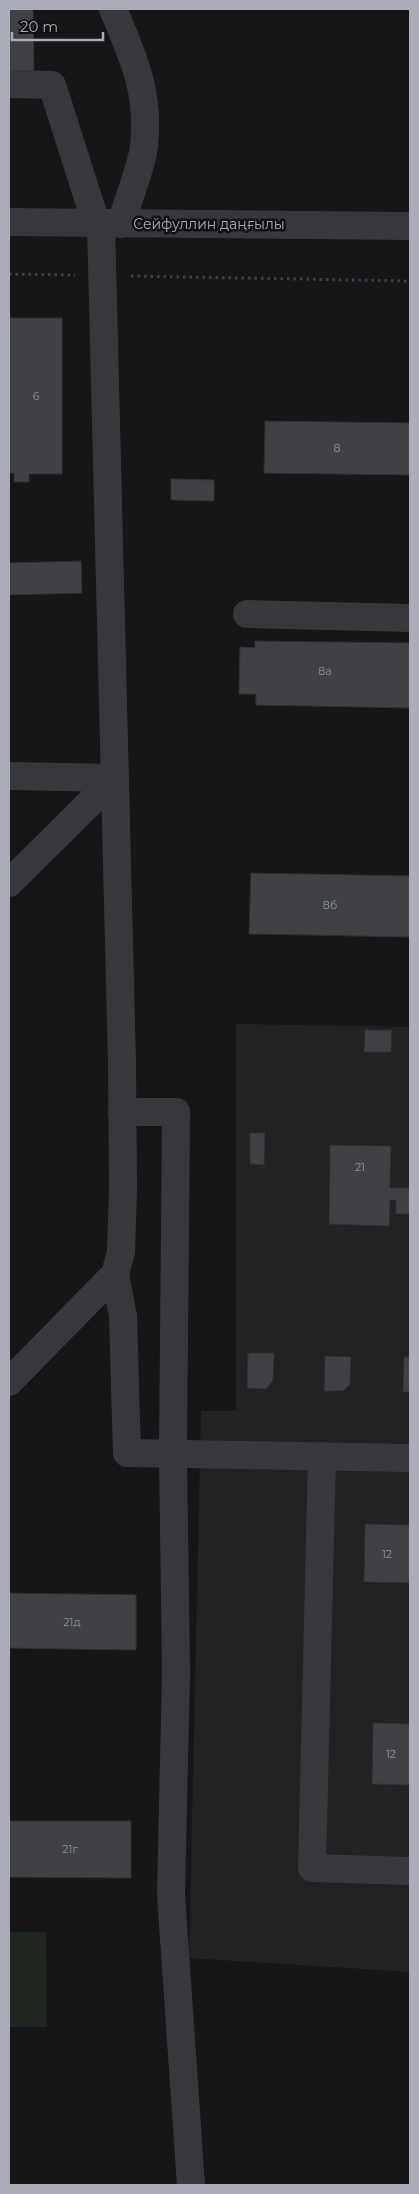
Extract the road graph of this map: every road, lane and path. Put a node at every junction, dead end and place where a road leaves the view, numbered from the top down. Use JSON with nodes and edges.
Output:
{"nodes":[{"id":1,"x":113,"y":9,"type":"edge"},
{"id":2,"x":9,"y":84,"type":"edge"},
{"id":3,"x":9,"y":222,"type":"edge"},
{"id":4,"x":106,"y":223,"type":"junction"},
{"id":5,"x":410,"y":226,"type":"edge"},
{"id":6,"x":9,"y":274,"type":"edge"},
{"id":7,"x":102,"y":276,"type":"junction"},
{"id":8,"x":410,"y":281,"type":"edge"},
{"id":9,"x":247,"y":614,"type":"dead end"},
{"id":10,"x":410,"y":618,"type":"edge"},
{"id":11,"x":9,"y":776,"type":"edge"},
{"id":12,"x":115,"y":778,"type":"junction"},
{"id":13,"x":9,"y":883,"type":"edge"},
{"id":14,"x":122,"y":1112,"type":"junction"},
{"id":15,"x":115,"y":1274,"type":"junction"},
{"id":16,"x":9,"y":1382,"type":"edge"},
{"id":17,"x":173,"y":1453,"type":"junction"},
{"id":18,"x":322,"y":1456,"type":"junction"},
{"id":19,"x":410,"y":1458,"type":"edge"},
{"id":20,"x":410,"y":1871,"type":"edge"},
{"id":21,"x":191,"y":2185,"type":"edge"}],
"edges":[{"from":1,"to":4,"type":"street"},
{"from":2,"to":4,"type":"street"},
{"from":3,"to":4,"type":"street","name":"Сейфуллин даңғылы"},
{"from":4,"to":5,"type":"street","name":"Сейфуллин даңғылы"},
{"from":4,"to":7,"type":"street"},
{"from":6,"to":7,"type":"path"},
{"from":7,"to":8,"type":"path"},
{"from":7,"to":12,"type":"street"},
{"from":9,"to":10,"type":"street"},
{"from":11,"to":12,"type":"street"},
{"from":12,"to":13,"type":"street"},
{"from":12,"to":14,"type":"street"},
{"from":14,"to":15,"type":"street"},
{"from":14,"to":17,"type":"street"},
{"from":15,"to":16,"type":"street"},
{"from":15,"to":17,"type":"street"},
{"from":17,"to":18,"type":"street"},
{"from":17,"to":21,"type":"street"},
{"from":18,"to":19,"type":"street"},
{"from":18,"to":20,"type":"street"}]}
